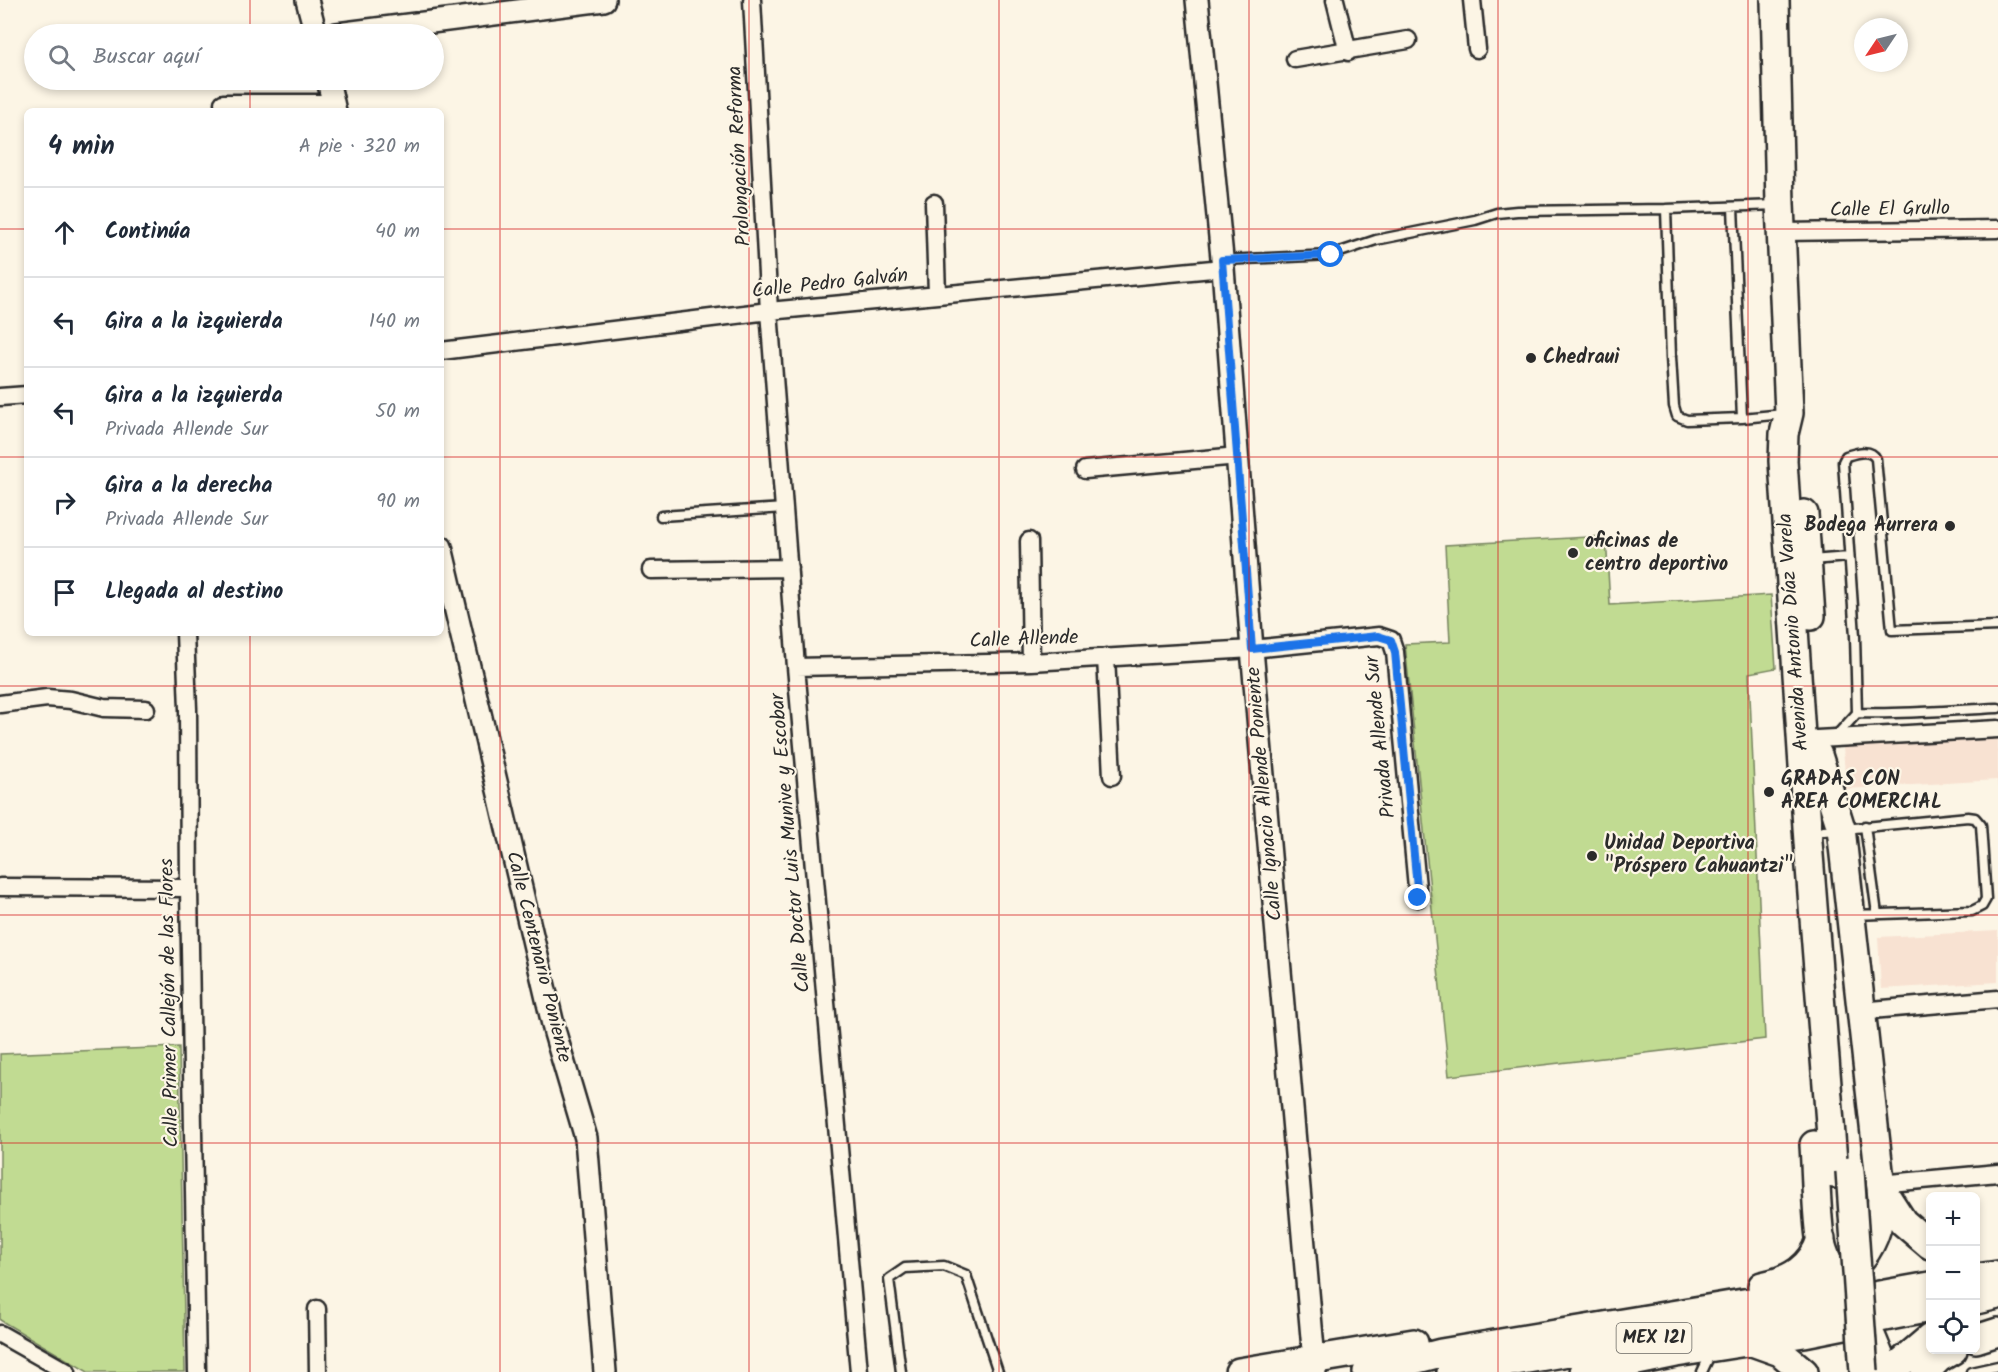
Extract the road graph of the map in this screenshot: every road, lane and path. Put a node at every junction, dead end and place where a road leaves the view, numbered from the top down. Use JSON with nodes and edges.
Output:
{"nodes":[{"id":1,"x":307,"y":0,"type":"edge"},
{"id":2,"x":604,"y":0,"type":"edge"},
{"id":3,"x":752,"y":0,"type":"edge"},
{"id":4,"x":1197,"y":0,"type":"edge"},
{"id":5,"x":1335,"y":0,"type":"edge"},
{"id":6,"x":1472,"y":0,"type":"edge"},
{"id":7,"x":1775,"y":0,"type":"edge"},
{"id":8,"x":313,"y":24,"type":"edge"},
{"id":9,"x":416,"y":24,"type":"edge"},
{"id":10,"x":1408,"y":40,"type":"dead end"},
{"id":11,"x":1478,"y":49,"type":"dead end"},
{"id":12,"x":1348,"y":52,"type":"junction"},
{"id":13,"x":1295,"y":59,"type":"dead end"},
{"id":14,"x":330,"y":90,"type":"edge"},
{"id":15,"x":223,"y":103,"type":"dead end"},
{"id":16,"x":334,"y":107,"type":"edge"},
{"id":17,"x":934,"y":203,"type":"dead end"},
{"id":18,"x":1780,"y":204,"type":"junction"},
{"id":19,"x":1733,"y":207,"type":"junction"},
{"id":20,"x":1666,"y":209,"type":"junction"},
{"id":21,"x":1998,"y":229,"type":"edge"},
{"id":22,"x":1783,"y":232,"type":"junction"},
{"id":23,"x":1223,"y":264,"type":"junction"},
{"id":24,"x":937,"y":294,"type":"junction"},
{"id":25,"x":769,"y":311,"type":"junction"},
{"id":26,"x":444,"y":351,"type":"edge"},
{"id":27,"x":24,"y":395,"type":"edge"},
{"id":28,"x":0,"y":397,"type":"edge"},
{"id":29,"x":1789,"y":413,"type":"junction"},
{"id":30,"x":1742,"y":418,"type":"junction"},
{"id":31,"x":1238,"y":456,"type":"junction"},
{"id":32,"x":1085,"y":470,"type":"dead end"},
{"id":33,"x":784,"y":508,"type":"junction"},
{"id":34,"x":661,"y":516,"type":"dead end"},
{"id":35,"x":1029,"y":541,"type":"dead end"},
{"id":36,"x":1849,"y":558,"type":"junction"},
{"id":37,"x":444,"y":560,"type":"edge"},
{"id":38,"x":1809,"y":561,"type":"junction"},
{"id":39,"x":789,"y":567,"type":"junction"},
{"id":40,"x":651,"y":570,"type":"dead end"},
{"id":41,"x":1998,"y":626,"type":"edge"},
{"id":42,"x":185,"y":636,"type":"edge"},
{"id":43,"x":1252,"y":649,"type":"junction"},
{"id":44,"x":1106,"y":657,"type":"junction"},
{"id":45,"x":1031,"y":662,"type":"junction"},
{"id":46,"x":796,"y":668,"type":"junction"},
{"id":47,"x":0,"y":704,"type":"edge"},
{"id":48,"x":1998,"y":708,"type":"edge"},
{"id":49,"x":146,"y":709,"type":"dead end"},
{"id":50,"x":1857,"y":713,"type":"junction"},
{"id":51,"x":1998,"y":729,"type":"edge"},
{"id":52,"x":1823,"y":744,"type":"junction"},
{"id":53,"x":1112,"y":776,"type":"dead end"},
{"id":54,"x":1835,"y":832,"type":"junction"},
{"id":55,"x":0,"y":887,"type":"edge"},
{"id":56,"x":189,"y":888,"type":"junction"},
{"id":57,"x":1418,"y":898,"type":"dead end"},
{"id":58,"x":1877,"y":914,"type":"junction"},
{"id":59,"x":1850,"y":915,"type":"junction"},
{"id":60,"x":1998,"y":999,"type":"edge"},
{"id":61,"x":1860,"y":1011,"type":"junction"},
{"id":62,"x":1842,"y":1172,"type":"junction"},
{"id":63,"x":1998,"y":1173,"type":"edge"},
{"id":64,"x":1880,"y":1191,"type":"junction"},
{"id":65,"x":1818,"y":1202,"type":"junction"},
{"id":66,"x":1821,"y":1239,"type":"junction"},
{"id":67,"x":1926,"y":1242,"type":"edge"},
{"id":68,"x":1980,"y":1262,"type":"edge"},
{"id":69,"x":1998,"y":1264,"type":"edge"},
{"id":70,"x":1998,"y":1275,"type":"edge"},
{"id":71,"x":1980,"y":1277,"type":"edge"},
{"id":72,"x":1784,"y":1280,"type":"junction"},
{"id":73,"x":1926,"y":1287,"type":"edge"},
{"id":74,"x":1998,"y":1295,"type":"edge"},
{"id":75,"x":1843,"y":1297,"type":"junction"},
{"id":76,"x":1980,"y":1299,"type":"edge"},
{"id":77,"x":317,"y":1309,"type":"dead end"},
{"id":78,"x":1926,"y":1309,"type":"edge"},
{"id":79,"x":1998,"y":1315,"type":"edge"},
{"id":80,"x":1980,"y":1318,"type":"edge"},
{"id":81,"x":1998,"y":1332,"type":"edge"},
{"id":82,"x":0,"y":1334,"type":"edge"},
{"id":83,"x":1980,"y":1338,"type":"edge"},
{"id":84,"x":1926,"y":1341,"type":"edge"},
{"id":85,"x":1748,"y":1342,"type":"junction"},
{"id":86,"x":1713,"y":1347,"type":"junction"},
{"id":87,"x":1946,"y":1354,"type":"edge"},
{"id":88,"x":1314,"y":1366,"type":"edge"},
{"id":89,"x":1998,"y":1366,"type":"edge"},
{"id":90,"x":67,"y":1372,"type":"edge"},
{"id":91,"x":196,"y":1372,"type":"edge"},
{"id":92,"x":318,"y":1372,"type":"edge"},
{"id":93,"x":605,"y":1372,"type":"edge"},
{"id":94,"x":860,"y":1372,"type":"edge"},
{"id":95,"x":901,"y":1372,"type":"edge"},
{"id":96,"x":998,"y":1372,"type":"edge"},
{"id":97,"x":1239,"y":1372,"type":"edge"},
{"id":98,"x":1367,"y":1372,"type":"edge"},
{"id":99,"x":1451,"y":1372,"type":"edge"},
{"id":100,"x":1584,"y":1372,"type":"edge"},
{"id":101,"x":1702,"y":1372,"type":"edge"},
{"id":102,"x":1804,"y":1372,"type":"edge"},
{"id":103,"x":1847,"y":1372,"type":"edge"},
{"id":104,"x":1864,"y":1372,"type":"edge"},
{"id":105,"x":1888,"y":1372,"type":"edge"},
{"id":106,"x":1925,"y":1372,"type":"edge"},
{"id":107,"x":1971,"y":1372,"type":"edge"}],
"edges":[{"from":1,"to":8,"type":"street"},
{"from":2,"to":9,"type":"street"},
{"from":3,"to":25,"type":"street","name":"Prolongación Reforma"},
{"from":4,"to":23,"type":"street","name":"Calle Ignacio Allende Poniente"},
{"from":5,"to":12,"type":"street"},
{"from":6,"to":11,"type":"street"},
{"from":7,"to":18,"type":"main road","name":"Avenida Antonio Díaz Varela"},
{"from":10,"to":12,"type":"street"},
{"from":12,"to":13,"type":"street"},
{"from":14,"to":16,"type":"street"},
{"from":15,"to":16,"type":"street"},
{"from":17,"to":24,"type":"street"},
{"from":18,"to":19,"type":"lane"},
{"from":18,"to":22,"type":"main road","name":"Avenida Antonio Díaz Varela"},
{"from":19,"to":20,"type":"lane"},
{"from":19,"to":30,"type":"lane"},
{"from":20,"to":23,"type":"lane"},
{"from":20,"to":30,"type":"lane"},
{"from":21,"to":22,"type":"street","name":"Calle El Grullo"},
{"from":22,"to":29,"type":"main road","name":"Avenida Antonio Díaz Varela"},
{"from":23,"to":24,"type":"street","name":"Calle Pedro Galván"},
{"from":23,"to":31,"type":"street","name":"Calle Ignacio Allende Poniente"},
{"from":24,"to":25,"type":"street","name":"Calle Pedro Galván"},
{"from":25,"to":26,"type":"street","name":"Calle Pedro Galván"},
{"from":25,"to":33,"type":"street","name":"Calle Doctor Luis Munive y Escobar"},
{"from":27,"to":28,"type":"street"},
{"from":29,"to":30,"type":"lane"},
{"from":29,"to":38,"type":"main road","name":"Avenida Antonio Díaz Varela"},
{"from":29,"to":54,"type":"main road","name":"Avenida Antonio Díaz Varela"},
{"from":31,"to":32,"type":"street"},
{"from":31,"to":43,"type":"street","name":"Calle Ignacio Allende Poniente"},
{"from":33,"to":34,"type":"lane"},
{"from":33,"to":39,"type":"street","name":"Calle Doctor Luis Munive y Escobar"},
{"from":35,"to":45,"type":"street"},
{"from":36,"to":38,"type":"lane"},
{"from":36,"to":41,"type":"lane"},
{"from":36,"to":50,"type":"lane"},
{"from":37,"to":93,"type":"street","name":"Calle Centenario Poniente"},
{"from":38,"to":52,"type":"main road","name":"Avenida Antonio Díaz Varela"},
{"from":39,"to":40,"type":"street"},
{"from":39,"to":46,"type":"street","name":"Calle Doctor Luis Munive y Escobar"},
{"from":42,"to":56,"type":"street","name":"Calle Primer Callejón de las Flores"},
{"from":43,"to":44,"type":"street","name":"Calle Allende"},
{"from":43,"to":57,"type":"street","name":"Privada Allende Sur"},
{"from":43,"to":88,"type":"street","name":"Calle Ignacio Allende Poniente"},
{"from":44,"to":45,"type":"street","name":"Calle Allende"},
{"from":44,"to":53,"type":"street"},
{"from":45,"to":46,"type":"street","name":"Calle Allende"},
{"from":46,"to":94,"type":"street","name":"Calle Doctor Luis Munive y Escobar"},
{"from":47,"to":49,"type":"street"},
{"from":48,"to":50,"type":"lane"},
{"from":50,"to":52,"type":"lane"},
{"from":51,"to":52,"type":"street"},
{"from":52,"to":54,"type":"main road","name":"Avenida Antonio Díaz Varela"},
{"from":54,"to":58,"type":"lane"},
{"from":54,"to":58,"type":"lane"},
{"from":54,"to":59,"type":"main road"},
{"from":54,"to":62,"type":"main road","name":"Avenida Antonio Díaz Varela"},
{"from":54,"to":65,"type":"main road"},
{"from":55,"to":56,"type":"street"},
{"from":56,"to":91,"type":"street","name":"Calle Primer Callejón de las Flores"},
{"from":58,"to":59,"type":"lane"},
{"from":59,"to":61,"type":"main road"},
{"from":60,"to":61,"type":"street"},
{"from":61,"to":64,"type":"main road"},
{"from":62,"to":103,"type":"main road"},
{"from":62,"to":104,"type":"main road","bridge":true},
{"from":63,"to":64,"type":"street"},
{"from":64,"to":65,"type":"main road"},
{"from":64,"to":67,"type":"main road"},
{"from":64,"to":75,"type":"main road"},
{"from":65,"to":66,"type":"main road"},
{"from":66,"to":72,"type":"main road"},
{"from":66,"to":75,"type":"main road"},
{"from":68,"to":69,"type":"main road"},
{"from":70,"to":71,"type":"main road"},
{"from":72,"to":75,"type":"main road"},
{"from":72,"to":88,"type":"main road"},
{"from":73,"to":75,"type":"main road","number":"MEX 121"},
{"from":74,"to":76,"type":"main road"},
{"from":75,"to":78,"type":"main road","number":"MEX 121"},
{"from":75,"to":85,"type":"main road","number":"MEX 121"},
{"from":75,"to":98,"type":"main road"},
{"from":75,"to":99,"type":"main road","number":"MEX 121"},
{"from":75,"to":105,"type":"main road"},
{"from":77,"to":92,"type":"street"},
{"from":79,"to":80,"type":"main road"},
{"from":81,"to":83,"type":"main road"},
{"from":82,"to":90,"type":"street"},
{"from":84,"to":105,"type":"main road"},
{"from":85,"to":86,"type":"main road","number":"MEX 121"},
{"from":85,"to":102,"type":"main road"},
{"from":86,"to":100,"type":"main road","number":"MEX 121"},
{"from":86,"to":101,"type":"lane"},
{"from":87,"to":106,"type":"main road"},
{"from":88,"to":97,"type":"main road"},
{"from":89,"to":107,"type":"lane"},
{"from":95,"to":96,"type":"lane"}]}
